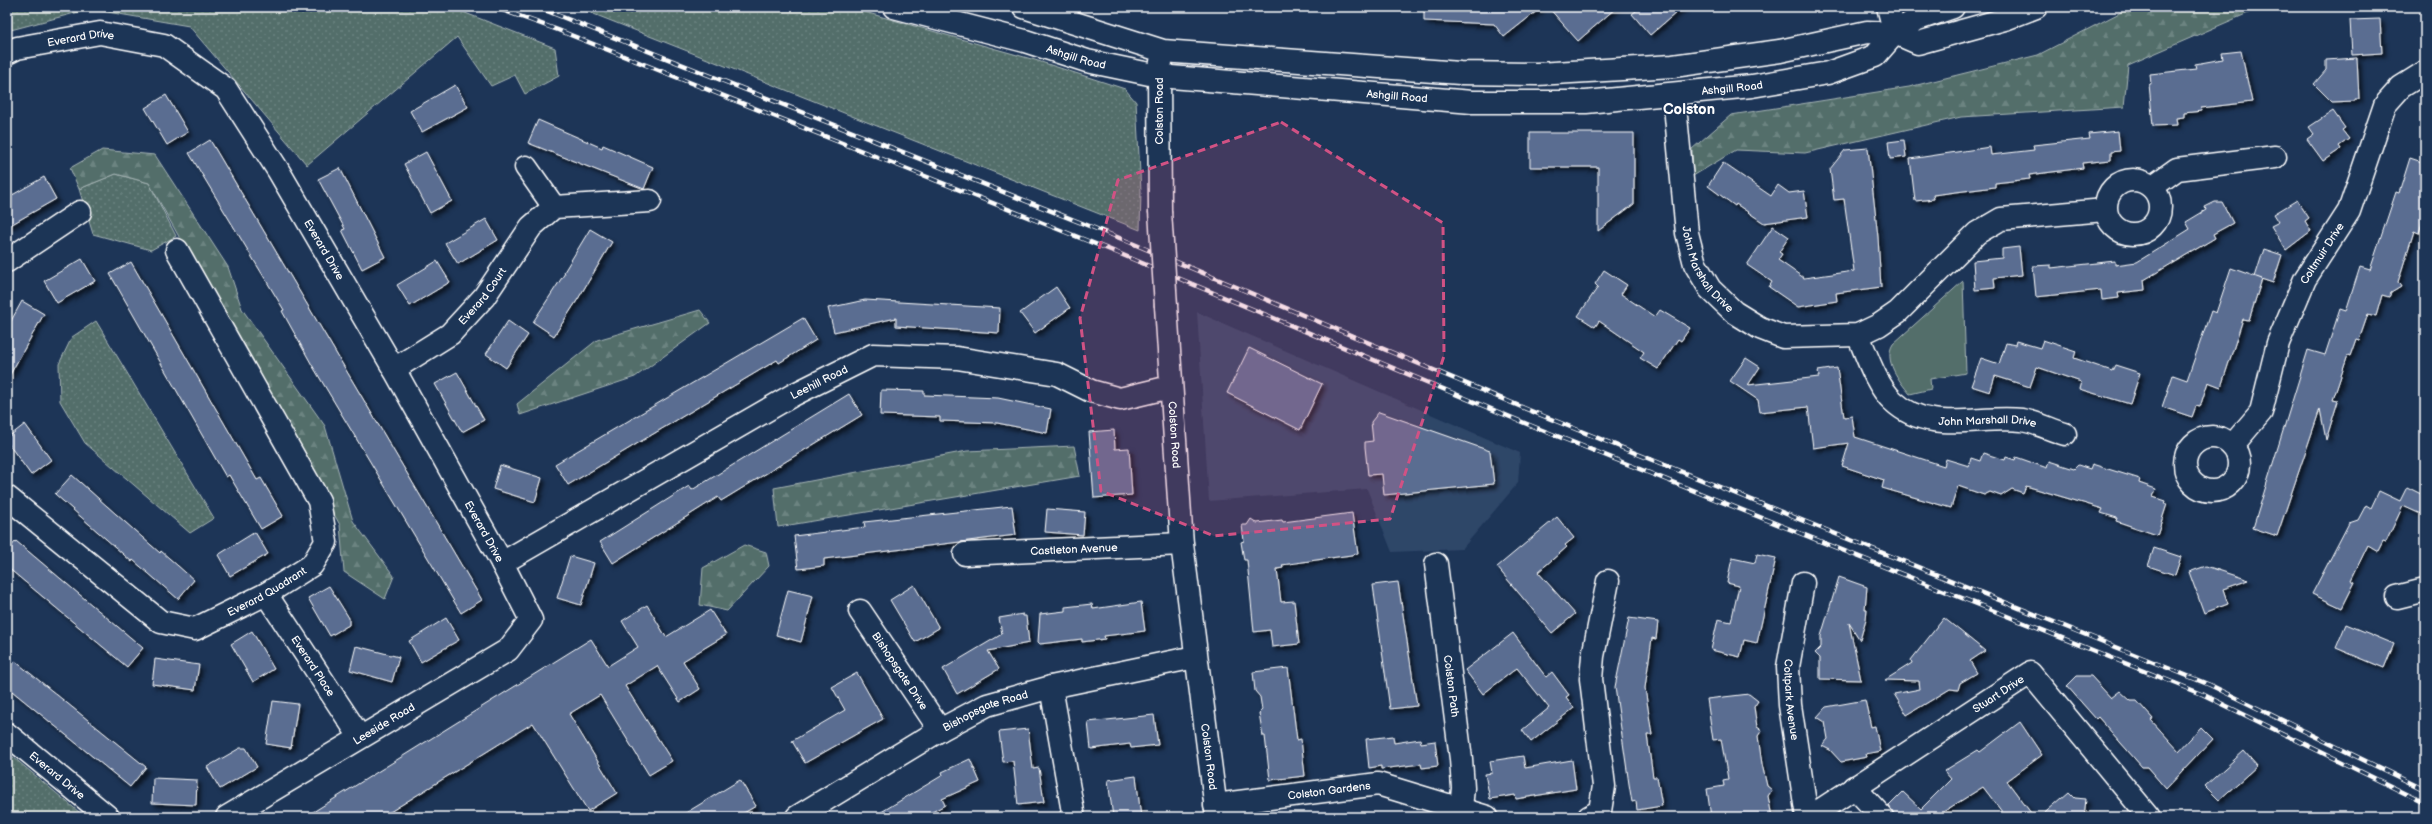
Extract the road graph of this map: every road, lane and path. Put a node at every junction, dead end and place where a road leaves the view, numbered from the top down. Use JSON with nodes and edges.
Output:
{"nodes":[{"id":1,"x":894,"y":7,"type":"edge"},
{"id":2,"x":1024,"y":7,"type":"edge"},
{"id":3,"x":1888,"y":7,"type":"edge"},
{"id":4,"x":1953,"y":7,"type":"edge"},
{"id":5,"x":2036,"y":7,"type":"edge"},
{"id":6,"x":1894,"y":33,"type":"junction"},
{"id":7,"x":1163,"y":51,"type":"junction"},
{"id":8,"x":7,"y":53,"type":"edge"},
{"id":9,"x":2425,"y":72,"type":"edge"},
{"id":10,"x":1159,"y":76,"type":"junction"},
{"id":11,"x":1674,"y":95,"type":"junction"},
{"id":12,"x":2275,"y":157,"type":"dead end"},
{"id":13,"x":526,"y":167,"type":"dead end"},
{"id":14,"x":2152,"y":187,"type":"junction"},
{"id":15,"x":650,"y":201,"type":"dead end"},
{"id":16,"x":554,"y":207,"type":"junction"},
{"id":17,"x":2105,"y":210,"type":"junction"},
{"id":18,"x":80,"y":212,"type":"dead end"},
{"id":19,"x":177,"y":250,"type":"dead end"},
{"id":20,"x":7,"y":261,"type":"edge"},
{"id":21,"x":1858,"y":335,"type":"junction"},
{"id":22,"x":394,"y":370,"type":"junction"},
{"id":23,"x":1170,"y":387,"type":"junction"},
{"id":24,"x":2065,"y":434,"type":"dead end"},
{"id":25,"x":2232,"y":446,"type":"dead end"},
{"id":26,"x":7,"y":497,"type":"edge"},
{"id":27,"x":1182,"y":544,"type":"junction"},
{"id":28,"x":965,"y":554,"type":"dead end"},
{"id":29,"x":502,"y":563,"type":"junction"},
{"id":30,"x":1436,"y":564,"type":"dead end"},
{"id":31,"x":1608,"y":582,"type":"dead end"},
{"id":32,"x":1803,"y":582,"type":"dead end"},
{"id":33,"x":2425,"y":590,"type":"edge"},
{"id":34,"x":266,"y":594,"type":"junction"},
{"id":35,"x":2397,"y":597,"type":"dead end"},
{"id":36,"x":860,"y":611,"type":"dead end"},
{"id":37,"x":531,"y":620,"type":"joint"},
{"id":38,"x":1195,"y":657,"type":"junction"},
{"id":39,"x":1051,"y":687,"type":"junction"},
{"id":40,"x":940,"y":730,"type":"junction"},
{"id":41,"x":7,"y":734,"type":"edge"},
{"id":42,"x":360,"y":737,"type":"junction"},
{"id":43,"x":1854,"y":787,"type":"junction"},
{"id":44,"x":1461,"y":808,"type":"junction"},
{"id":45,"x":1216,"y":811,"type":"edge"},
{"id":46,"x":108,"y":817,"type":"edge"},
{"id":47,"x":227,"y":817,"type":"edge"},
{"id":48,"x":798,"y":817,"type":"edge"},
{"id":49,"x":1071,"y":817,"type":"edge"},
{"id":50,"x":1487,"y":817,"type":"edge"},
{"id":51,"x":1589,"y":817,"type":"edge"},
{"id":52,"x":1807,"y":817,"type":"edge"},
{"id":53,"x":1810,"y":817,"type":"edge"},
{"id":54,"x":1882,"y":817,"type":"edge"},
{"id":55,"x":2149,"y":817,"type":"edge"}],
"edges":[{"from":1,"to":10,"type":"street","name":"Ashgill Road"},
{"from":2,"to":7,"type":"street"},
{"from":3,"to":6,"type":"street"},
{"from":4,"to":6,"type":"street","name":"Ashgill Road"},
{"from":5,"to":6,"type":"street"},
{"from":6,"to":7,"type":"street"},
{"from":6,"to":11,"type":"street","name":"Ashgill Road"},
{"from":7,"to":10,"type":"street","name":"Colston Road"},
{"from":8,"to":22,"type":"street","name":"Everard Drive"},
{"from":9,"to":25,"type":"street","name":"Coltmuir Drive"},
{"from":10,"to":11,"type":"street","name":"Ashgill Road"},
{"from":10,"to":23,"type":"street","name":"Colston Road","bridge":true},
{"from":11,"to":21,"type":"street","name":"John Marshall Drive"},
{"from":12,"to":14,"type":"street"},
{"from":13,"to":16,"type":"street"},
{"from":14,"to":17,"type":"street"},
{"from":14,"to":17,"type":"street"},
{"from":15,"to":16,"type":"street"},
{"from":16,"to":22,"type":"street","name":"Everard Court"},
{"from":17,"to":21,"type":"street","name":"John Marshall Drive"},
{"from":18,"to":20,"type":"street"},
{"from":19,"to":34,"type":"street","name":"Everard Quadrant"},
{"from":21,"to":24,"type":"street","name":"John Marshall Drive"},
{"from":22,"to":29,"type":"street","name":"Everard Drive"},
{"from":23,"to":27,"type":"street","name":"Colston Road"},
{"from":23,"to":29,"type":"street","name":"Leehill Road"},
{"from":26,"to":34,"type":"street","name":"Everard Quadrant"},
{"from":27,"to":28,"type":"street","name":"Castleton Avenue"},
{"from":27,"to":38,"type":"street","name":"Colston Road"},
{"from":29,"to":37,"type":"street","name":"Everard Drive"},
{"from":30,"to":44,"type":"street","name":"Colston Path"},
{"from":31,"to":51,"type":"street"},
{"from":32,"to":52,"type":"street","name":"Coltpark Avenue"},
{"from":33,"to":35,"type":"street"},
{"from":34,"to":42,"type":"street","name":"Everard Place"},
{"from":36,"to":40,"type":"street","name":"Bishopsgate Drive"},
{"from":37,"to":42,"type":"street","name":"Leeside Road"},
{"from":38,"to":39,"type":"street","name":"Bishopsgate Road"},
{"from":38,"to":45,"type":"street","name":"Colston Road"},
{"from":39,"to":40,"type":"street","name":"Bishopsgate Road"},
{"from":39,"to":49,"type":"street"},
{"from":40,"to":48,"type":"street","name":"Bishopsgate Road"},
{"from":41,"to":46,"type":"street","name":"Everard Drive"},
{"from":42,"to":47,"type":"street","name":"Leeside Road"},
{"from":43,"to":53,"type":"street","name":"Stuart Drive"},
{"from":43,"to":54,"type":"street"},
{"from":43,"to":55,"type":"street","name":"Stuart Drive"},
{"from":44,"to":45,"type":"street","name":"Colston Gardens"},
{"from":44,"to":50,"type":"street","name":"Colston Gardens"}]}
